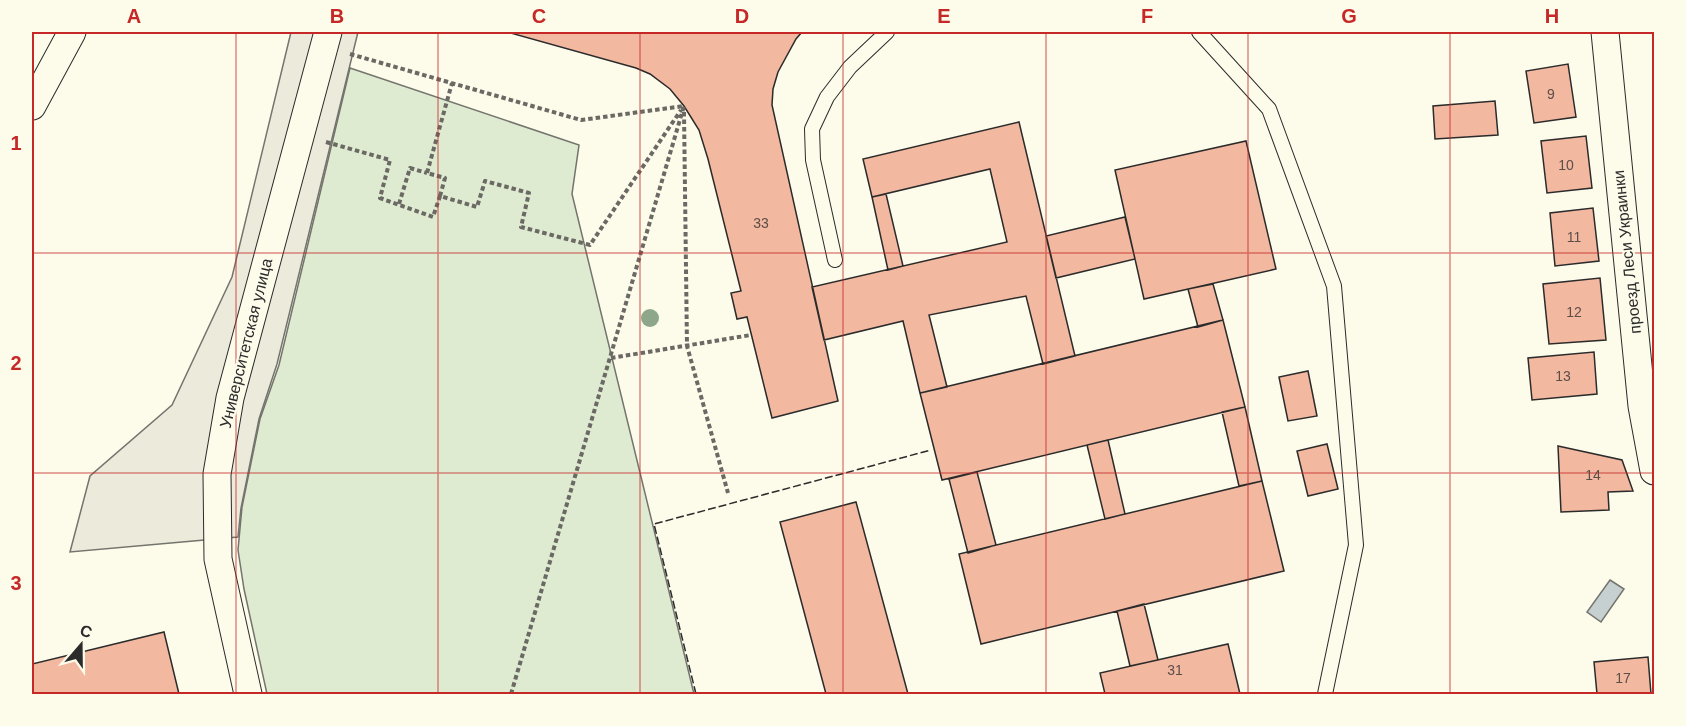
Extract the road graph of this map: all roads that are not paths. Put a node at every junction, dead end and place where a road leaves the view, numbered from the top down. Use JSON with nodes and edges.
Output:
{"nodes":[{"id":1,"x":72,"y":32,"type":"edge"},
{"id":2,"x":328,"y":32,"type":"edge"},
{"id":3,"x":887,"y":32,"type":"edge"},
{"id":4,"x":1199,"y":32,"type":"edge"},
{"id":5,"x":1605,"y":32,"type":"edge"},
{"id":6,"x":39,"y":77,"type":"edge"},
{"id":7,"x":32,"y":106,"type":"edge"},
{"id":8,"x":835,"y":260,"type":"dead end"},
{"id":9,"x":1654,"y":471,"type":"edge"},
{"id":10,"x":248,"y":694,"type":"edge"},
{"id":11,"x":1325,"y":694,"type":"edge"}],
"edges":[{"from":1,"to":6,"type":"street"},
{"from":2,"to":10,"type":"street","name":"Университетская улица"},
{"from":3,"to":8,"type":"lane"},
{"from":4,"to":11,"type":"lane"},
{"from":5,"to":9,"type":"street","name":"проезд Леси Украинки"},
{"from":6,"to":7,"type":"street"}]}
